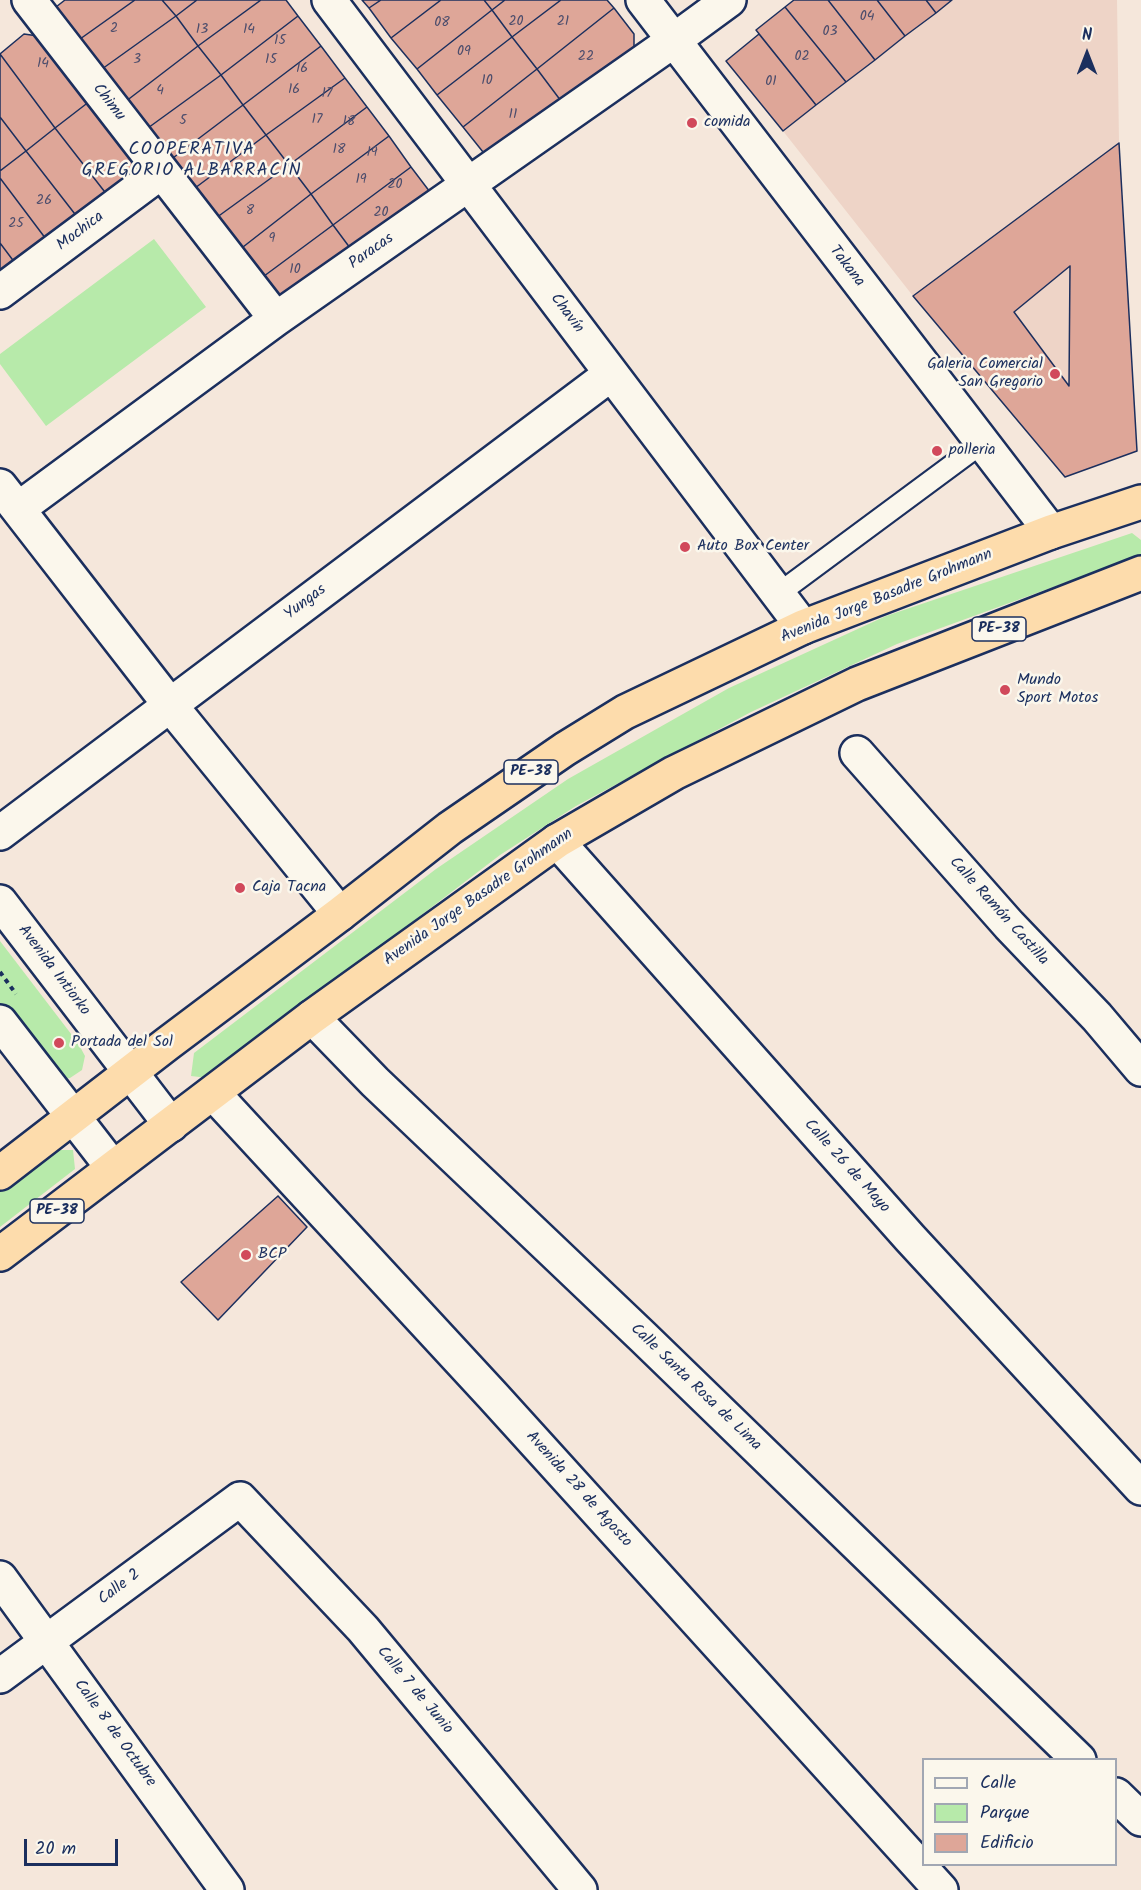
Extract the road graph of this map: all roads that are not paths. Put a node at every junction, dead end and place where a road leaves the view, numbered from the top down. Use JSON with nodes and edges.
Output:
{"nodes":[{"id":1,"x":28,"y":0,"type":"edge"},
{"id":2,"x":329,"y":0,"type":"edge"},
{"id":3,"x":643,"y":0,"type":"edge"},
{"id":4,"x":729,"y":0,"type":"edge"},
{"id":5,"x":674,"y":41,"type":"junction"},
{"id":6,"x":161,"y":172,"type":"junction"},
{"id":7,"x":468,"y":185,"type":"junction"},
{"id":8,"x":0,"y":292,"type":"edge"},
{"id":9,"x":276,"y":319,"type":"junction"},
{"id":10,"x":611,"y":374,"type":"junction"},
{"id":11,"x":982,"y":443,"type":"junction"},
{"id":12,"x":9,"y":498,"type":"edge"},
{"id":13,"x":1141,"y":502,"type":"edge"},
{"id":14,"x":1051,"y":532,"type":"junction"},
{"id":15,"x":1141,"y":573,"type":"edge"},
{"id":16,"x":778,"y":594,"type":"junction"},
{"id":17,"x":803,"y":627,"type":"junction"},
{"id":18,"x":170,"y":705,"type":"junction"},
{"id":19,"x":857,"y":753,"type":"dead end"},
{"id":20,"x":0,"y":833,"type":"edge"},
{"id":21,"x":556,"y":841,"type":"junction"},
{"id":22,"x":0,"y":902,"type":"edge"},
{"id":23,"x":340,"y":914,"type":"junction"},
{"id":24,"x":312,"y":1017,"type":"junction"},
{"id":25,"x":0,"y":1022,"type":"edge"},
{"id":26,"x":1141,"y":1069,"type":"edge"},
{"id":27,"x":130,"y":1072,"type":"junction"},
{"id":28,"x":213,"y":1093,"type":"junction"},
{"id":29,"x":72,"y":1117,"type":"junction"},
{"id":30,"x":171,"y":1125,"type":"junction"},
{"id":31,"x":113,"y":1168,"type":"junction"},
{"id":32,"x":0,"y":1173,"type":"edge"},
{"id":33,"x":0,"y":1254,"type":"edge"},
{"id":34,"x":1141,"y":1488,"type":"edge"},
{"id":35,"x":240,"y":1499,"type":"joint"},
{"id":36,"x":0,"y":1578,"type":"edge"},
{"id":37,"x":47,"y":1642,"type":"junction"},
{"id":38,"x":0,"y":1676,"type":"edge"},
{"id":39,"x":1077,"y":1758,"type":"edge"},
{"id":40,"x":1117,"y":1796,"type":"edge"},
{"id":41,"x":1141,"y":1819,"type":"edge"},
{"id":42,"x":577,"y":1889,"type":"edge"},
{"id":43,"x":227,"y":1890,"type":"edge"},
{"id":44,"x":941,"y":1890,"type":"edge"}],
"edges":[{"from":1,"to":6,"type":"street","name":"Chimu"},
{"from":2,"to":7,"type":"street","name":"Chavín"},
{"from":3,"to":5,"type":"street","name":"Takana"},
{"from":4,"to":5,"type":"street","name":"Paracas"},
{"from":5,"to":7,"type":"street","name":"Paracas"},
{"from":5,"to":11,"type":"street","name":"Takana"},
{"from":6,"to":8,"type":"street","name":"Mochica"},
{"from":6,"to":9,"type":"street","name":"Chimu"},
{"from":7,"to":9,"type":"street","name":"Paracas"},
{"from":7,"to":10,"type":"street","name":"Chavín"},
{"from":9,"to":12,"type":"street","name":"Paracas"},
{"from":10,"to":16,"type":"street","name":"Chavín"},
{"from":10,"to":18,"type":"street","name":"Yungas"},
{"from":11,"to":14,"type":"street","name":"Takana"},
{"from":11,"to":16,"type":"lane"},
{"from":12,"to":18,"type":"street"},
{"from":13,"to":14,"type":"highway","name":"Avenida Jorge Basadre Grohmann","number":"PE-38"},
{"from":14,"to":17,"type":"highway","name":"Avenida Jorge Basadre Grohmann","number":"PE-38"},
{"from":15,"to":21,"type":"highway","name":"Avenida Jorge Basadre Grohmann","number":"PE-38"},
{"from":16,"to":17,"type":"street","name":"Chavín"},
{"from":17,"to":23,"type":"highway","name":"Avenida Jorge Basadre Grohmann","number":"PE-38"},
{"from":18,"to":20,"type":"street","name":"Yungas"},
{"from":18,"to":23,"type":"street"},
{"from":19,"to":26,"type":"street","name":"Calle Ramón Castilla"},
{"from":21,"to":24,"type":"highway","name":"Avenida Jorge Basadre Grohmann","number":"PE-38"},
{"from":21,"to":34,"type":"street","name":"Calle 26 de Mayo"},
{"from":22,"to":27,"type":"street","name":"Avenida Intiorko"},
{"from":23,"to":27,"type":"highway","name":"Avenida Jorge Basadre Grohmann","number":"PE-38"},
{"from":24,"to":28,"type":"highway","name":"Avenida Jorge Basadre Grohmann","number":"PE-38"},
{"from":24,"to":39,"type":"street","name":"Calle Santa Rosa de Lima"},
{"from":25,"to":29,"type":"street"},
{"from":27,"to":29,"type":"highway","name":"Avenida Jorge Basadre Grohmann","number":"PE-38"},
{"from":27,"to":30,"type":"street","name":"Avenida Intiorko"},
{"from":28,"to":30,"type":"highway","name":"Avenida Jorge Basadre Grohmann","number":"PE-38"},
{"from":28,"to":44,"type":"street","name":"Avenida 28 de Agosto"},
{"from":29,"to":31,"type":"street"},
{"from":29,"to":32,"type":"highway","name":"Avenida Jorge Basadre Grohmann","number":"PE-38"},
{"from":30,"to":31,"type":"highway","name":"Avenida Jorge Basadre Grohmann","number":"PE-38"},
{"from":31,"to":33,"type":"highway","name":"Avenida Jorge Basadre Grohmann","number":"PE-38"},
{"from":35,"to":37,"type":"street","name":"Calle 2"},
{"from":35,"to":42,"type":"street","name":"Calle 7 de Junio"},
{"from":36,"to":37,"type":"street","name":"Calle 8 de Octubre"},
{"from":37,"to":38,"type":"street","name":"Calle 2"},
{"from":37,"to":43,"type":"street","name":"Calle 8 de Octubre"},
{"from":40,"to":41,"type":"street"}]}
